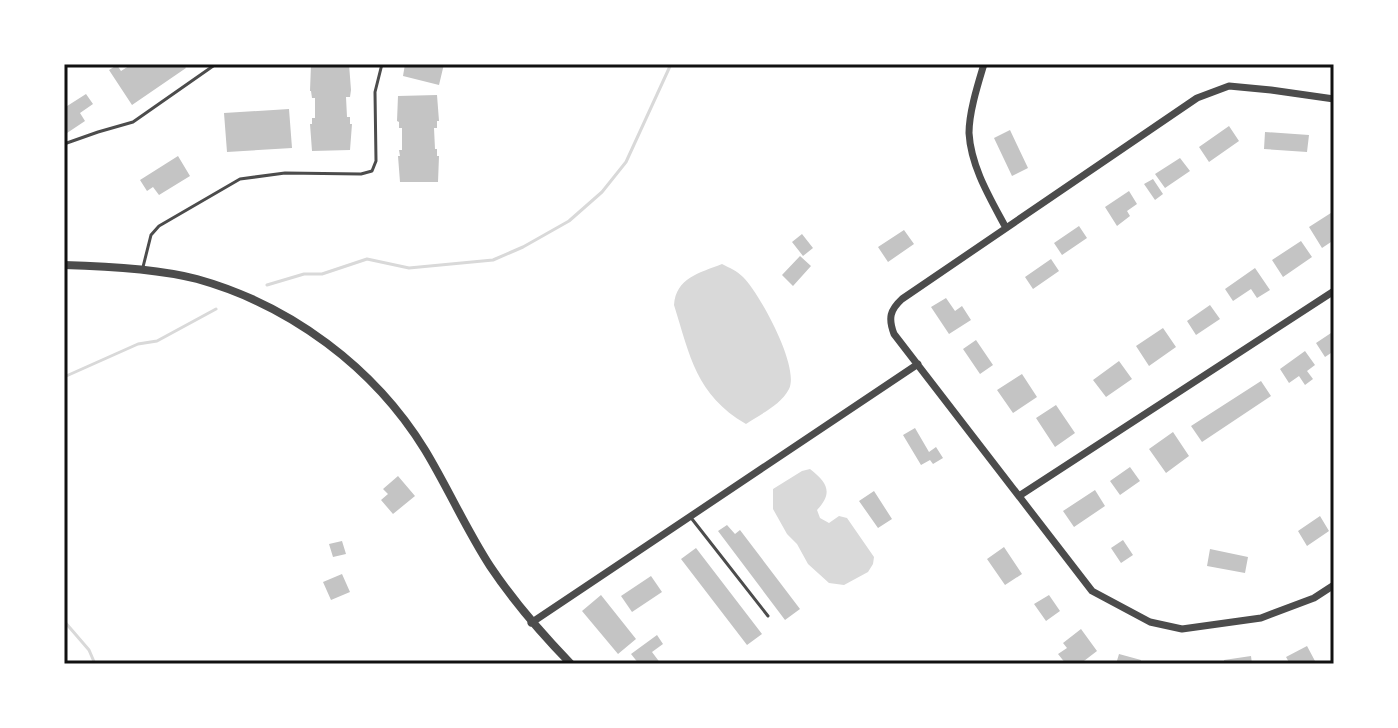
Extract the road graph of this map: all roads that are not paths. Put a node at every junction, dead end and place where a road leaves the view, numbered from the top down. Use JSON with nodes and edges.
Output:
{"nodes":[{"id":1,"x":216,"y":64,"type":"edge"},
{"id":2,"x":382,"y":64,"type":"edge"},
{"id":3,"x":984,"y":64,"type":"edge"},
{"id":4,"x":1334,"y":99,"type":"edge"},
{"id":5,"x":64,"y":144,"type":"edge"},
{"id":6,"x":1006,"y":228,"type":"junction"},
{"id":7,"x":64,"y":265,"type":"edge"},
{"id":8,"x":142,"y":270,"type":"junction"},
{"id":9,"x":1334,"y":291,"type":"edge"},
{"id":10,"x":918,"y":364,"type":"junction"},
{"id":11,"x":1019,"y":496,"type":"junction"},
{"id":12,"x":690,"y":516,"type":"junction"},
{"id":13,"x":1334,"y":585,"type":"edge"},
{"id":14,"x":768,"y":616,"type":"dead end"},
{"id":15,"x":531,"y":623,"type":"junction"},
{"id":16,"x":571,"y":664,"type":"edge"}],
"edges":[{"from":1,"to":5,"type":"lane"},
{"from":2,"to":8,"type":"lane"},
{"from":3,"to":6,"type":"street"},
{"from":4,"to":6,"type":"street"},
{"from":6,"to":10,"type":"street"},
{"from":7,"to":8,"type":"street"},
{"from":8,"to":15,"type":"street"},
{"from":9,"to":11,"type":"street"},
{"from":10,"to":11,"type":"street"},
{"from":10,"to":12,"type":"street"},
{"from":11,"to":13,"type":"street"},
{"from":12,"to":14,"type":"lane"},
{"from":12,"to":15,"type":"street"},
{"from":15,"to":16,"type":"street"}]}
